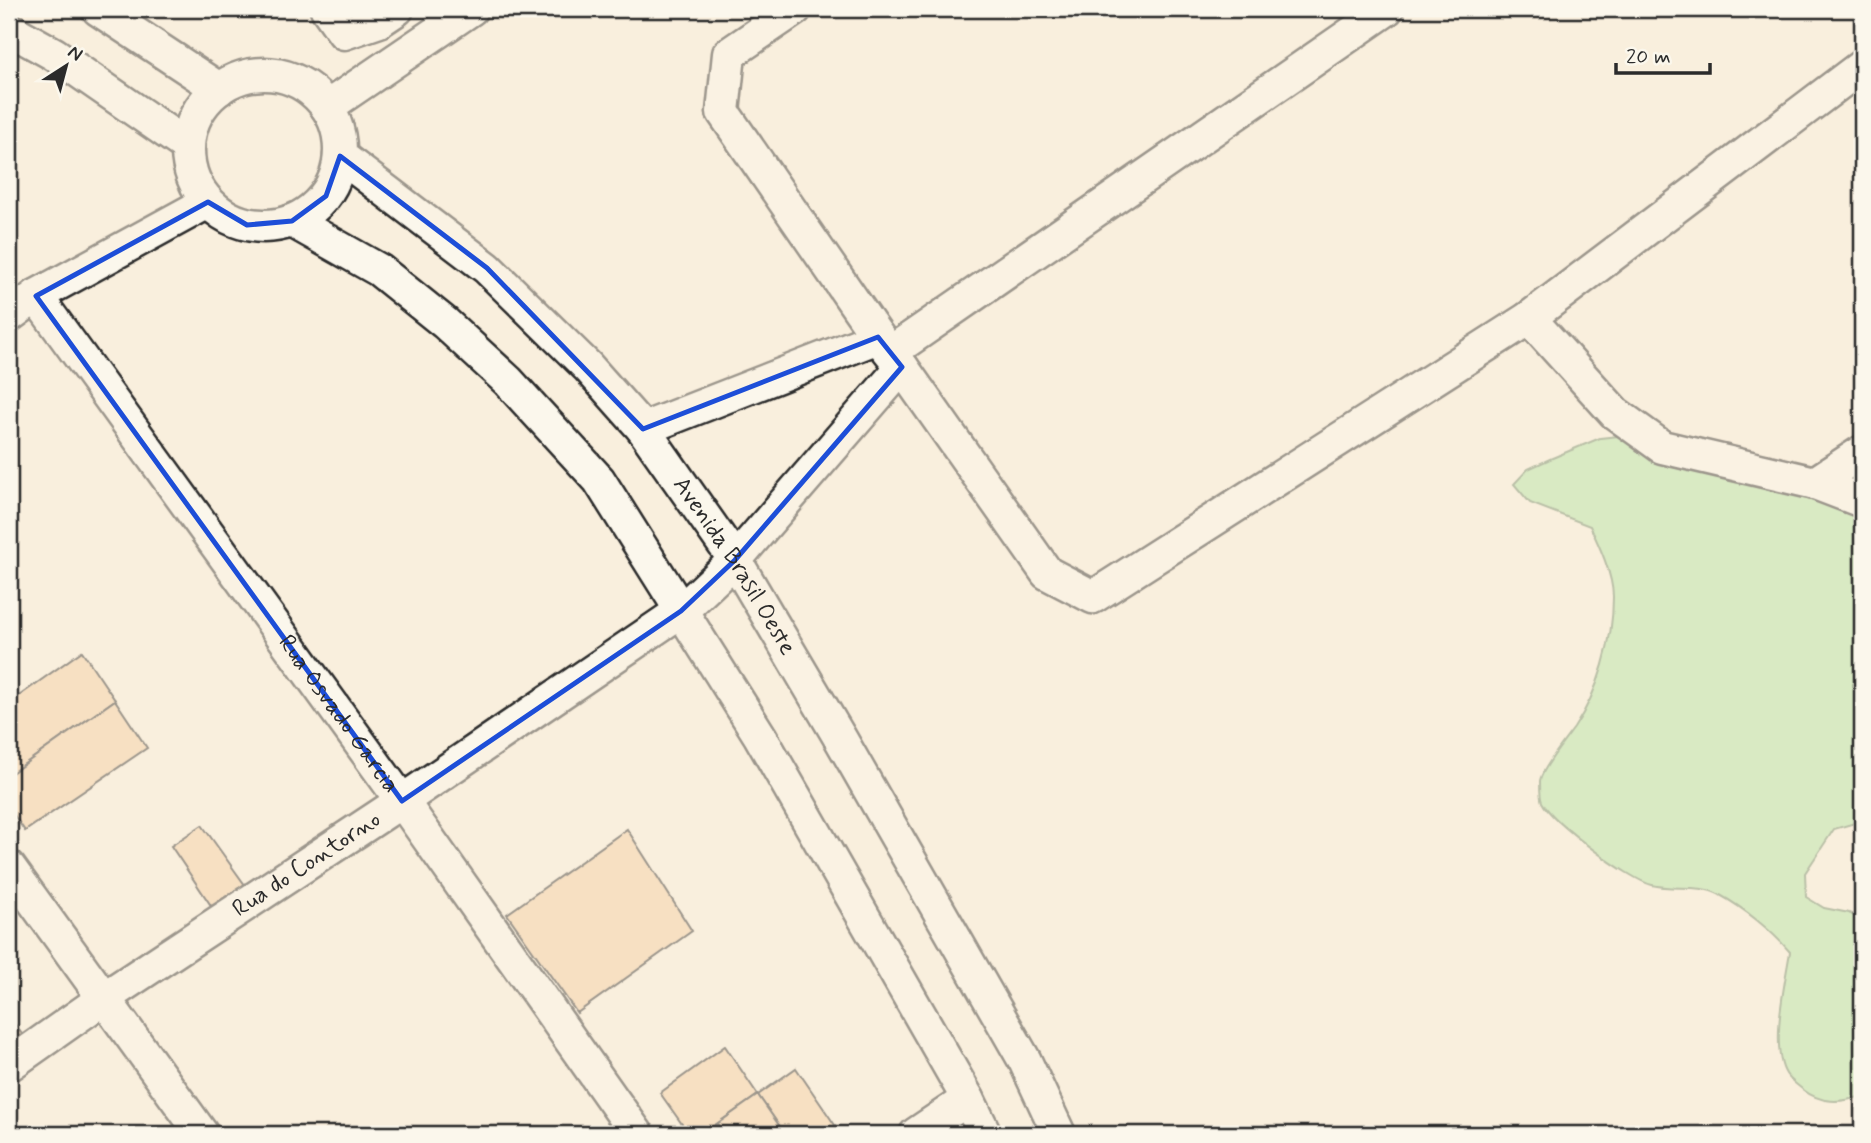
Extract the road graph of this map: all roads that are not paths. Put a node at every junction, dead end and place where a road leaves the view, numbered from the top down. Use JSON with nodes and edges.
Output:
{"nodes":[{"id":1,"x":98,"y":9,"type":"edge"},
{"id":2,"x":327,"y":9,"type":"edge"},
{"id":3,"x":397,"y":9,"type":"edge"},
{"id":4,"x":471,"y":9,"type":"edge"},
{"id":5,"x":795,"y":9,"type":"edge"},
{"id":6,"x":1387,"y":9,"type":"edge"},
{"id":7,"x":9,"y":29,"type":"edge"},
{"id":8,"x":1862,"y":66,"type":"edge"},
{"id":9,"x":219,"y":89,"type":"junction"},
{"id":10,"x":327,"y":107,"type":"junction"},
{"id":11,"x":187,"y":146,"type":"junction"},
{"id":12,"x":340,"y":156,"type":"junction"},
{"id":13,"x":208,"y":202,"type":"junction"},
{"id":14,"x":292,"y":221,"type":"junction"},
{"id":15,"x":36,"y":296,"type":"junction"},
{"id":16,"x":9,"y":316,"type":"edge"},
{"id":17,"x":1529,"y":318,"type":"junction"},
{"id":18,"x":890,"y":352,"type":"junction"},
{"id":19,"x":643,"y":429,"type":"junction"},
{"id":20,"x":1862,"y":452,"type":"edge"},
{"id":21,"x":1815,"y":483,"type":"junction"},
{"id":22,"x":1862,"y":500,"type":"edge"},
{"id":23,"x":735,"y":560,"type":"junction"},
{"id":24,"x":681,"y":611,"type":"junction"},
{"id":25,"x":402,"y":801,"type":"junction"},
{"id":26,"x":9,"y":867,"type":"edge"},
{"id":27,"x":104,"y":998,"type":"junction"},
{"id":28,"x":9,"y":1065,"type":"edge"},
{"id":29,"x":968,"y":1099,"type":"junction"},
{"id":30,"x":202,"y":1134,"type":"edge"},
{"id":31,"x":637,"y":1134,"type":"edge"},
{"id":32,"x":916,"y":1134,"type":"edge"},
{"id":33,"x":985,"y":1134,"type":"edge"},
{"id":34,"x":1059,"y":1134,"type":"edge"}],
"edges":[{"from":1,"to":9,"type":"street"},
{"from":2,"to":3,"type":"street"},
{"from":4,"to":10,"type":"street"},
{"from":5,"to":18,"type":"street"},
{"from":6,"to":18,"type":"street"},
{"from":7,"to":11,"type":"street"},
{"from":8,"to":17,"type":"street"},
{"from":9,"to":10,"type":"street"},
{"from":9,"to":11,"type":"street"},
{"from":10,"to":12,"type":"street"},
{"from":11,"to":13,"type":"street"},
{"from":12,"to":14,"type":"street"},
{"from":12,"to":19,"type":"street","name":"Avenida Brasil Oeste"},
{"from":13,"to":14,"type":"street"},
{"from":13,"to":15,"type":"street"},
{"from":14,"to":24,"type":"street"},
{"from":15,"to":16,"type":"street"},
{"from":15,"to":25,"type":"street","name":"Rua Osvado Garcia"},
{"from":17,"to":18,"type":"street"},
{"from":17,"to":21,"type":"street"},
{"from":18,"to":19,"type":"street"},
{"from":18,"to":23,"type":"street","name":"Rua do Contorno"},
{"from":19,"to":23,"type":"street","name":"Avenida Brasil Oeste"},
{"from":20,"to":21,"type":"street"},
{"from":21,"to":22,"type":"street"},
{"from":23,"to":24,"type":"street","name":"Rua do Contorno"},
{"from":23,"to":34,"type":"street","name":"Avenida Brasil Oeste"},
{"from":24,"to":25,"type":"street","name":"Rua do Contorno"},
{"from":24,"to":29,"type":"street"},
{"from":25,"to":27,"type":"street","name":"Rua do Contorno"},
{"from":25,"to":31,"type":"street","name":"Rua Osvado Garcia"},
{"from":26,"to":27,"type":"street"},
{"from":27,"to":28,"type":"street","name":"Rua do Contorno"},
{"from":27,"to":30,"type":"street"},
{"from":29,"to":32,"type":"street"},
{"from":29,"to":33,"type":"street"}]}
